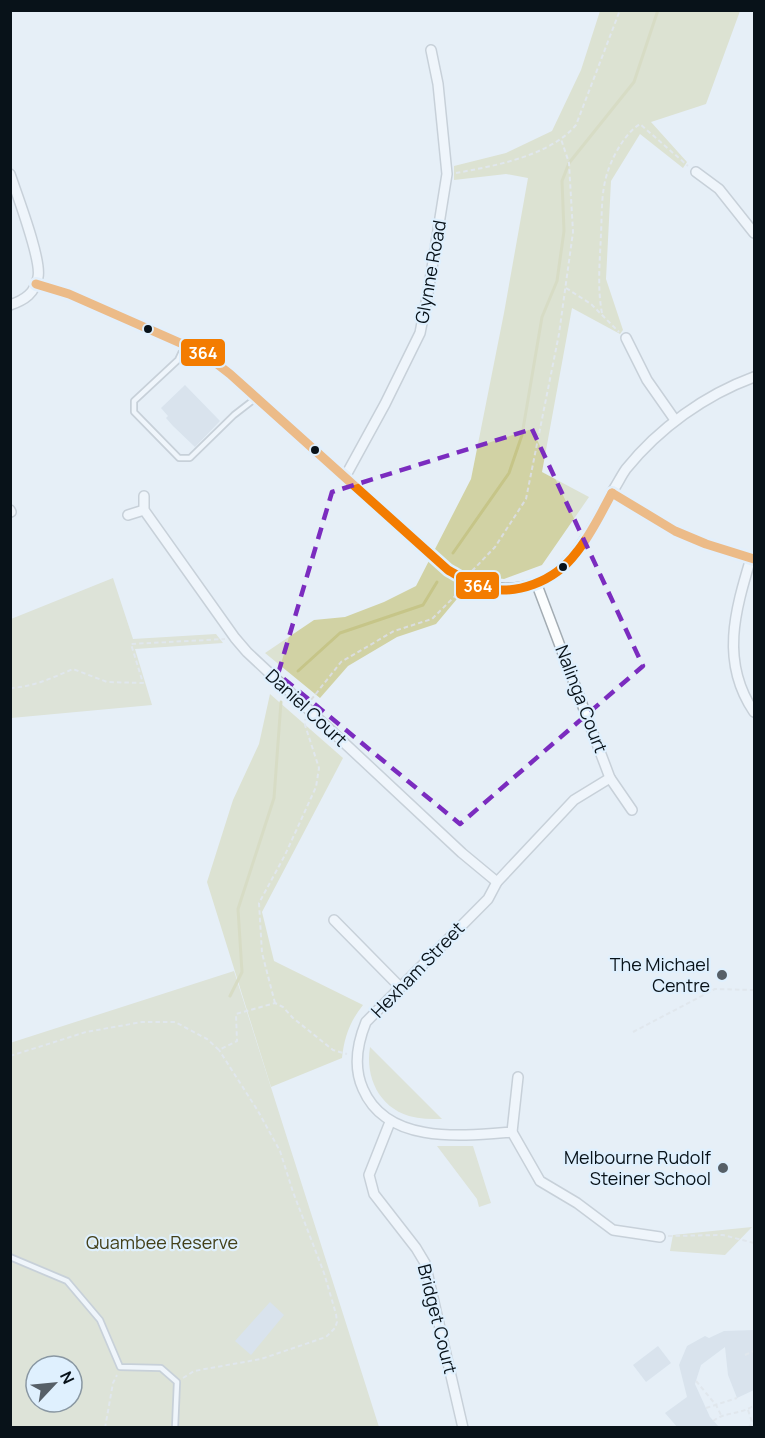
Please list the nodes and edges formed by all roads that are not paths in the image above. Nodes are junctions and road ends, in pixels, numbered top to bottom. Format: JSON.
{"nodes":[{"id":1,"x":431,"y":50,"type":"dead end"},
{"id":2,"x":696,"y":172,"type":"road end"},
{"id":3,"x":10,"y":174,"type":"edge"},
{"id":4,"x":754,"y":233,"type":"edge"},
{"id":5,"x":36,"y":284,"type":"junction"},
{"id":6,"x":10,"y":305,"type":"edge"},
{"id":7,"x":626,"y":338,"type":"road end"},
{"id":8,"x":185,"y":345,"type":"junction"},
{"id":9,"x":754,"y":377,"type":"edge"},
{"id":10,"x":256,"y":398,"type":"junction"},
{"id":11,"x":675,"y":420,"type":"junction"},
{"id":12,"x":345,"y":477,"type":"junction"},
{"id":13,"x":612,"y":493,"type":"junction"},
{"id":14,"x":144,"y":496,"type":"dead end"},
{"id":15,"x":144,"y":510,"type":"junction"},
{"id":16,"x":128,"y":515,"type":"dead end"},
{"id":17,"x":753,"y":558,"type":"edge"},
{"id":18,"x":537,"y":585,"type":"junction"},
{"id":19,"x":754,"y":712,"type":"edge"},
{"id":20,"x":610,"y":778,"type":"junction"},
{"id":21,"x":632,"y":810,"type":"dead end"},
{"id":22,"x":496,"y":882,"type":"junction"},
{"id":23,"x":334,"y":920,"type":"dead end"},
{"id":24,"x":400,"y":987,"type":"junction"},
{"id":25,"x":518,"y":1077,"type":"dead end"},
{"id":26,"x":390,"y":1122,"type":"junction"},
{"id":27,"x":512,"y":1132,"type":"junction"},
{"id":28,"x":660,"y":1236,"type":"road end"},
{"id":29,"x":10,"y":1257,"type":"edge"},
{"id":30,"x":175,"y":1428,"type":"edge"},
{"id":31,"x":463,"y":1428,"type":"edge"}],
"edges":[{"from":1,"to":12,"type":"street","name":"Glynne Road"},
{"from":2,"to":4,"type":"street"},
{"from":3,"to":5,"type":"street"},
{"from":5,"to":6,"type":"street"},
{"from":5,"to":8,"type":"street"},
{"from":7,"to":11,"type":"street"},
{"from":8,"to":10,"type":"street"},
{"from":8,"to":10,"type":"lane"},
{"from":9,"to":11,"type":"street"},
{"from":10,"to":12,"type":"street"},
{"from":11,"to":13,"type":"street"},
{"from":12,"to":18,"type":"street"},
{"from":13,"to":17,"type":"street"},
{"from":13,"to":18,"type":"street"},
{"from":14,"to":15,"type":"street"},
{"from":15,"to":16,"type":"street"},
{"from":15,"to":22,"type":"street","name":"Daniel Court"},
{"from":17,"to":19,"type":"street"},
{"from":18,"to":20,"type":"street","name":"Nalinga Court"},
{"from":20,"to":21,"type":"street","name":"Nalinga Court"},
{"from":20,"to":22,"type":"street","name":"Hexham Street"},
{"from":22,"to":24,"type":"street","name":"Hexham Street"},
{"from":23,"to":24,"type":"street"},
{"from":24,"to":26,"type":"street","name":"Hexham Street"},
{"from":25,"to":27,"type":"street"},
{"from":26,"to":27,"type":"street","name":"Hexham Street"},
{"from":26,"to":31,"type":"street","name":"Bridget Court"},
{"from":27,"to":28,"type":"street"},
{"from":29,"to":30,"type":"lane"}]}
